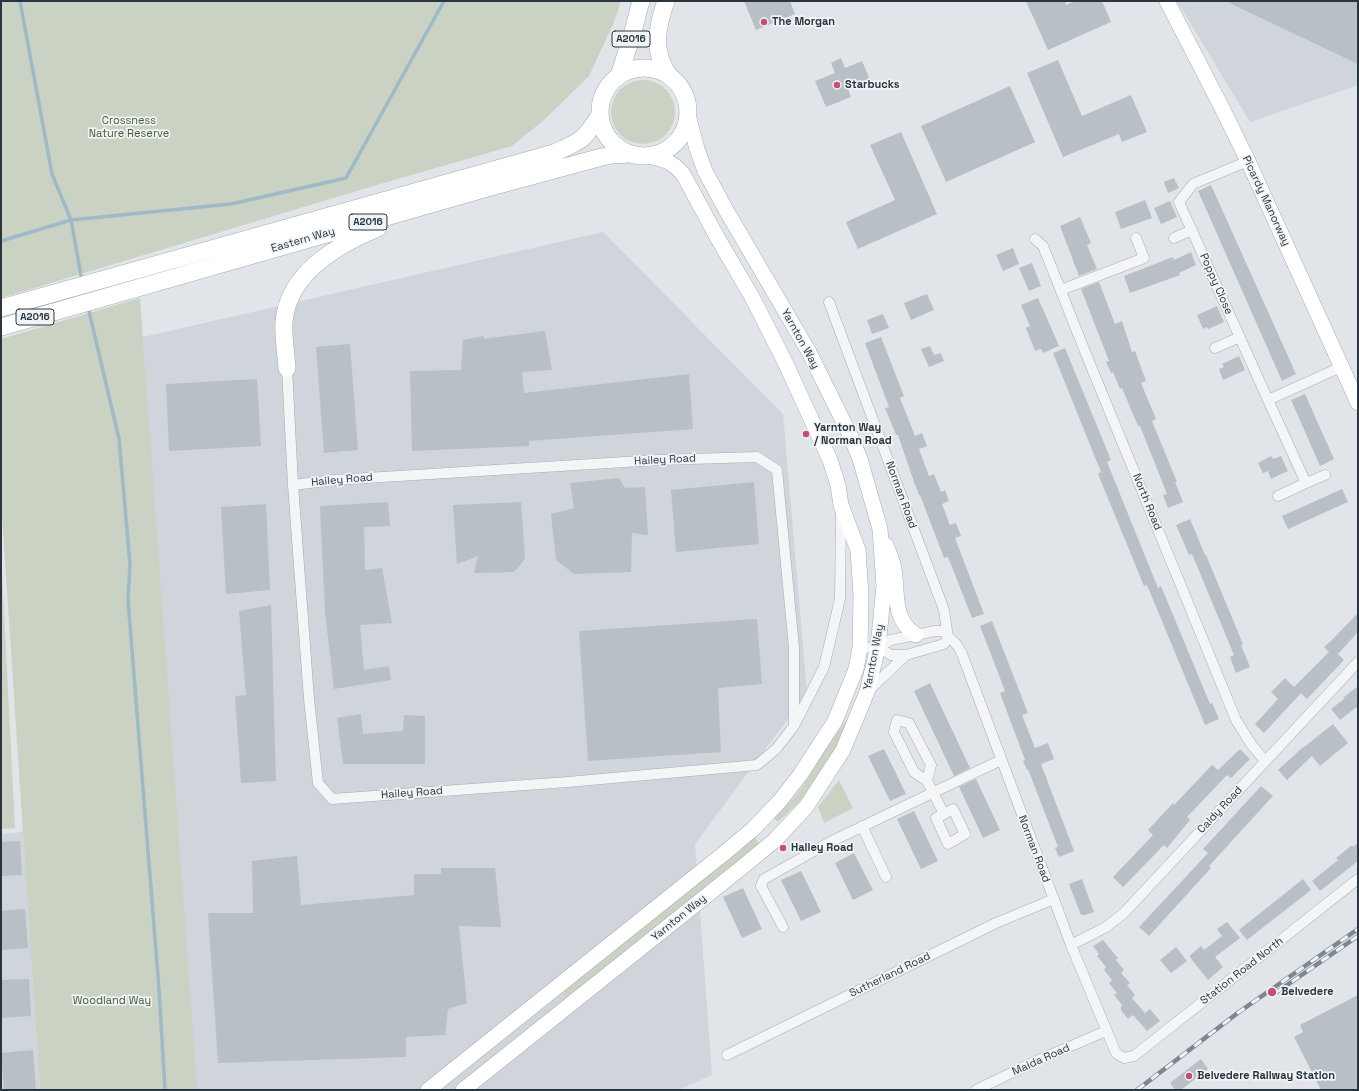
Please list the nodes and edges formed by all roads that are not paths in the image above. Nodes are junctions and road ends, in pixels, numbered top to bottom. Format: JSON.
{"nodes":[{"id":1,"x":641,"y":1,"type":"edge"},
{"id":2,"x":666,"y":1,"type":"edge"},
{"id":3,"x":1167,"y":1,"type":"edge"},
{"id":4,"x":668,"y":74,"type":"junction"},
{"id":5,"x":619,"y":76,"type":"junction"},
{"id":6,"x":688,"y":115,"type":"junction"},
{"id":7,"x":599,"y":116,"type":"junction"},
{"id":8,"x":629,"y":154,"type":"junction"},
{"id":9,"x":649,"y":156,"type":"junction"},
{"id":10,"x":1248,"y":160,"type":"junction"},
{"id":11,"x":487,"y":188,"type":"junction"},
{"id":12,"x":1192,"y":230,"type":"junction"},
{"id":13,"x":1136,"y":238,"type":"dead end"},
{"id":14,"x":1174,"y":238,"type":"dead end"},
{"id":15,"x":1035,"y":239,"type":"dead end"},
{"id":16,"x":1060,"y":290,"type":"junction"},
{"id":17,"x":830,"y":306,"type":"dead end"},
{"id":18,"x":1,"y":308,"type":"edge"},
{"id":19,"x":1,"y":327,"type":"edge"},
{"id":20,"x":1240,"y":337,"type":"junction"},
{"id":21,"x":1215,"y":348,"type":"dead end"},
{"id":22,"x":1341,"y":367,"type":"junction"},
{"id":23,"x":287,"y":368,"type":"joint"},
{"id":24,"x":1268,"y":400,"type":"junction"},
{"id":25,"x":1358,"y":403,"type":"edge"},
{"id":26,"x":1325,"y":475,"type":"dead end"},
{"id":27,"x":1306,"y":484,"type":"junction"},
{"id":28,"x":293,"y":485,"type":"junction"},
{"id":29,"x":1278,"y":496,"type":"dead end"},
{"id":30,"x":841,"y":505,"type":"junction"},
{"id":31,"x":880,"y":529,"type":"junction"},
{"id":32,"x":916,"y":635,"type":"junction"},
{"id":33,"x":948,"y":638,"type":"junction"},
{"id":34,"x":878,"y":647,"type":"junction"},
{"id":35,"x":860,"y":648,"type":"junction"},
{"id":36,"x":906,"y":654,"type":"junction"},
{"id":37,"x":1358,"y":662,"type":"edge"},
{"id":38,"x":867,"y":692,"type":"junction"},
{"id":39,"x":794,"y":726,"type":"junction"},
{"id":40,"x":1001,"y":760,"type":"junction"},
{"id":41,"x":1265,"y":761,"type":"junction"},
{"id":42,"x":927,"y":781,"type":"junction"},
{"id":43,"x":934,"y":793,"type":"junction"},
{"id":44,"x":944,"y":814,"type":"dead end"},
{"id":45,"x":862,"y":826,"type":"junction"},
{"id":46,"x":886,"y":877,"type":"dead end"},
{"id":47,"x":1358,"y":879,"type":"edge"},
{"id":48,"x":1054,"y":899,"type":"junction"},
{"id":49,"x":783,"y":927,"type":"dead end"},
{"id":50,"x":1071,"y":945,"type":"junction"},
{"id":51,"x":1106,"y":1031,"type":"junction"},
{"id":52,"x":727,"y":1055,"type":"dead end"},
{"id":53,"x":1124,"y":1058,"type":"joint"},
{"id":54,"x":428,"y":1090,"type":"edge"},
{"id":55,"x":463,"y":1090,"type":"edge"},
{"id":56,"x":976,"y":1090,"type":"edge"}],
"edges":[{"from":1,"to":5,"type":"main road","number":"A2016"},
{"from":2,"to":4,"type":"main road","number":"A2016"},
{"from":3,"to":10,"type":"street","name":"Picardy Manorway"},
{"from":4,"to":5,"type":"main road"},
{"from":4,"to":6,"type":"main road"},
{"from":5,"to":7,"type":"main road"},
{"from":6,"to":9,"type":"main road"},
{"from":6,"to":31,"type":"street","name":"Yarnton Way"},
{"from":7,"to":8,"type":"main road"},
{"from":7,"to":18,"type":"main road","name":"Eastern Way","number":"A2016"},
{"from":8,"to":9,"type":"main road"},
{"from":8,"to":11,"type":"main road","name":"Eastern Way","number":"A2016"},
{"from":9,"to":30,"type":"street","name":"Yarnton Way"},
{"from":10,"to":12,"type":"street","name":"Poppy Close"},
{"from":10,"to":22,"type":"street","name":"Picardy Manorway"},
{"from":11,"to":19,"type":"main road","name":"Eastern Way","number":"A2016"},
{"from":11,"to":23,"type":"main road"},
{"from":12,"to":14,"type":"street"},
{"from":12,"to":20,"type":"street","name":"Poppy Close"},
{"from":13,"to":16,"type":"street"},
{"from":15,"to":16,"type":"street","name":"North Road"},
{"from":16,"to":41,"type":"street","name":"North Road"},
{"from":17,"to":33,"type":"street","name":"Norman Road"},
{"from":20,"to":21,"type":"street"},
{"from":20,"to":24,"type":"street","name":"Poppy Close"},
{"from":22,"to":24,"type":"street"},
{"from":22,"to":25,"type":"street","name":"Picardy Manorway"},
{"from":23,"to":28,"type":"street","name":"Hailey Road"},
{"from":24,"to":27,"type":"street","name":"Poppy Close"},
{"from":26,"to":27,"type":"street"},
{"from":27,"to":29,"type":"street"},
{"from":28,"to":39,"type":"street","name":"Hailey Road"},
{"from":28,"to":39,"type":"street","name":"Hailey Road"},
{"from":30,"to":35,"type":"street","name":"Yarnton Way"},
{"from":30,"to":39,"type":"street","name":"Hailey Road"},
{"from":31,"to":32,"type":"street"},
{"from":31,"to":34,"type":"street","name":"Yarnton Way"},
{"from":32,"to":33,"type":"street","name":"Norman Road"},
{"from":32,"to":34,"type":"street","name":"Norman Road"},
{"from":33,"to":36,"type":"street","name":"Norman Road"},
{"from":33,"to":40,"type":"street","name":"Norman Road"},
{"from":34,"to":35,"type":"street","name":"Norman Road"},
{"from":34,"to":36,"type":"street","name":"Norman Road"},
{"from":34,"to":38,"type":"street","name":"Yarnton Way"},
{"from":35,"to":54,"type":"street","name":"Yarnton Way"},
{"from":36,"to":38,"type":"street","name":"Norman Road"},
{"from":37,"to":41,"type":"street","name":"Caldy Road"},
{"from":38,"to":55,"type":"street","name":"Yarnton Way"},
{"from":40,"to":43,"type":"street"},
{"from":40,"to":48,"type":"street","name":"Norman Road"},
{"from":41,"to":50,"type":"street","name":"Caldy Road"},
{"from":42,"to":42,"type":"street"},
{"from":42,"to":43,"type":"street"},
{"from":43,"to":44,"type":"street"},
{"from":43,"to":45,"type":"street"},
{"from":45,"to":46,"type":"street"},
{"from":45,"to":49,"type":"street"},
{"from":47,"to":53,"type":"street","name":"Station Road North"},
{"from":48,"to":50,"type":"street","name":"Norman Road"},
{"from":48,"to":52,"type":"street","name":"Sutherland Road"},
{"from":50,"to":51,"type":"street","name":"Norman Road"},
{"from":51,"to":53,"type":"street","name":"Norman Road"},
{"from":51,"to":56,"type":"street","name":"Maida Road"}]}
